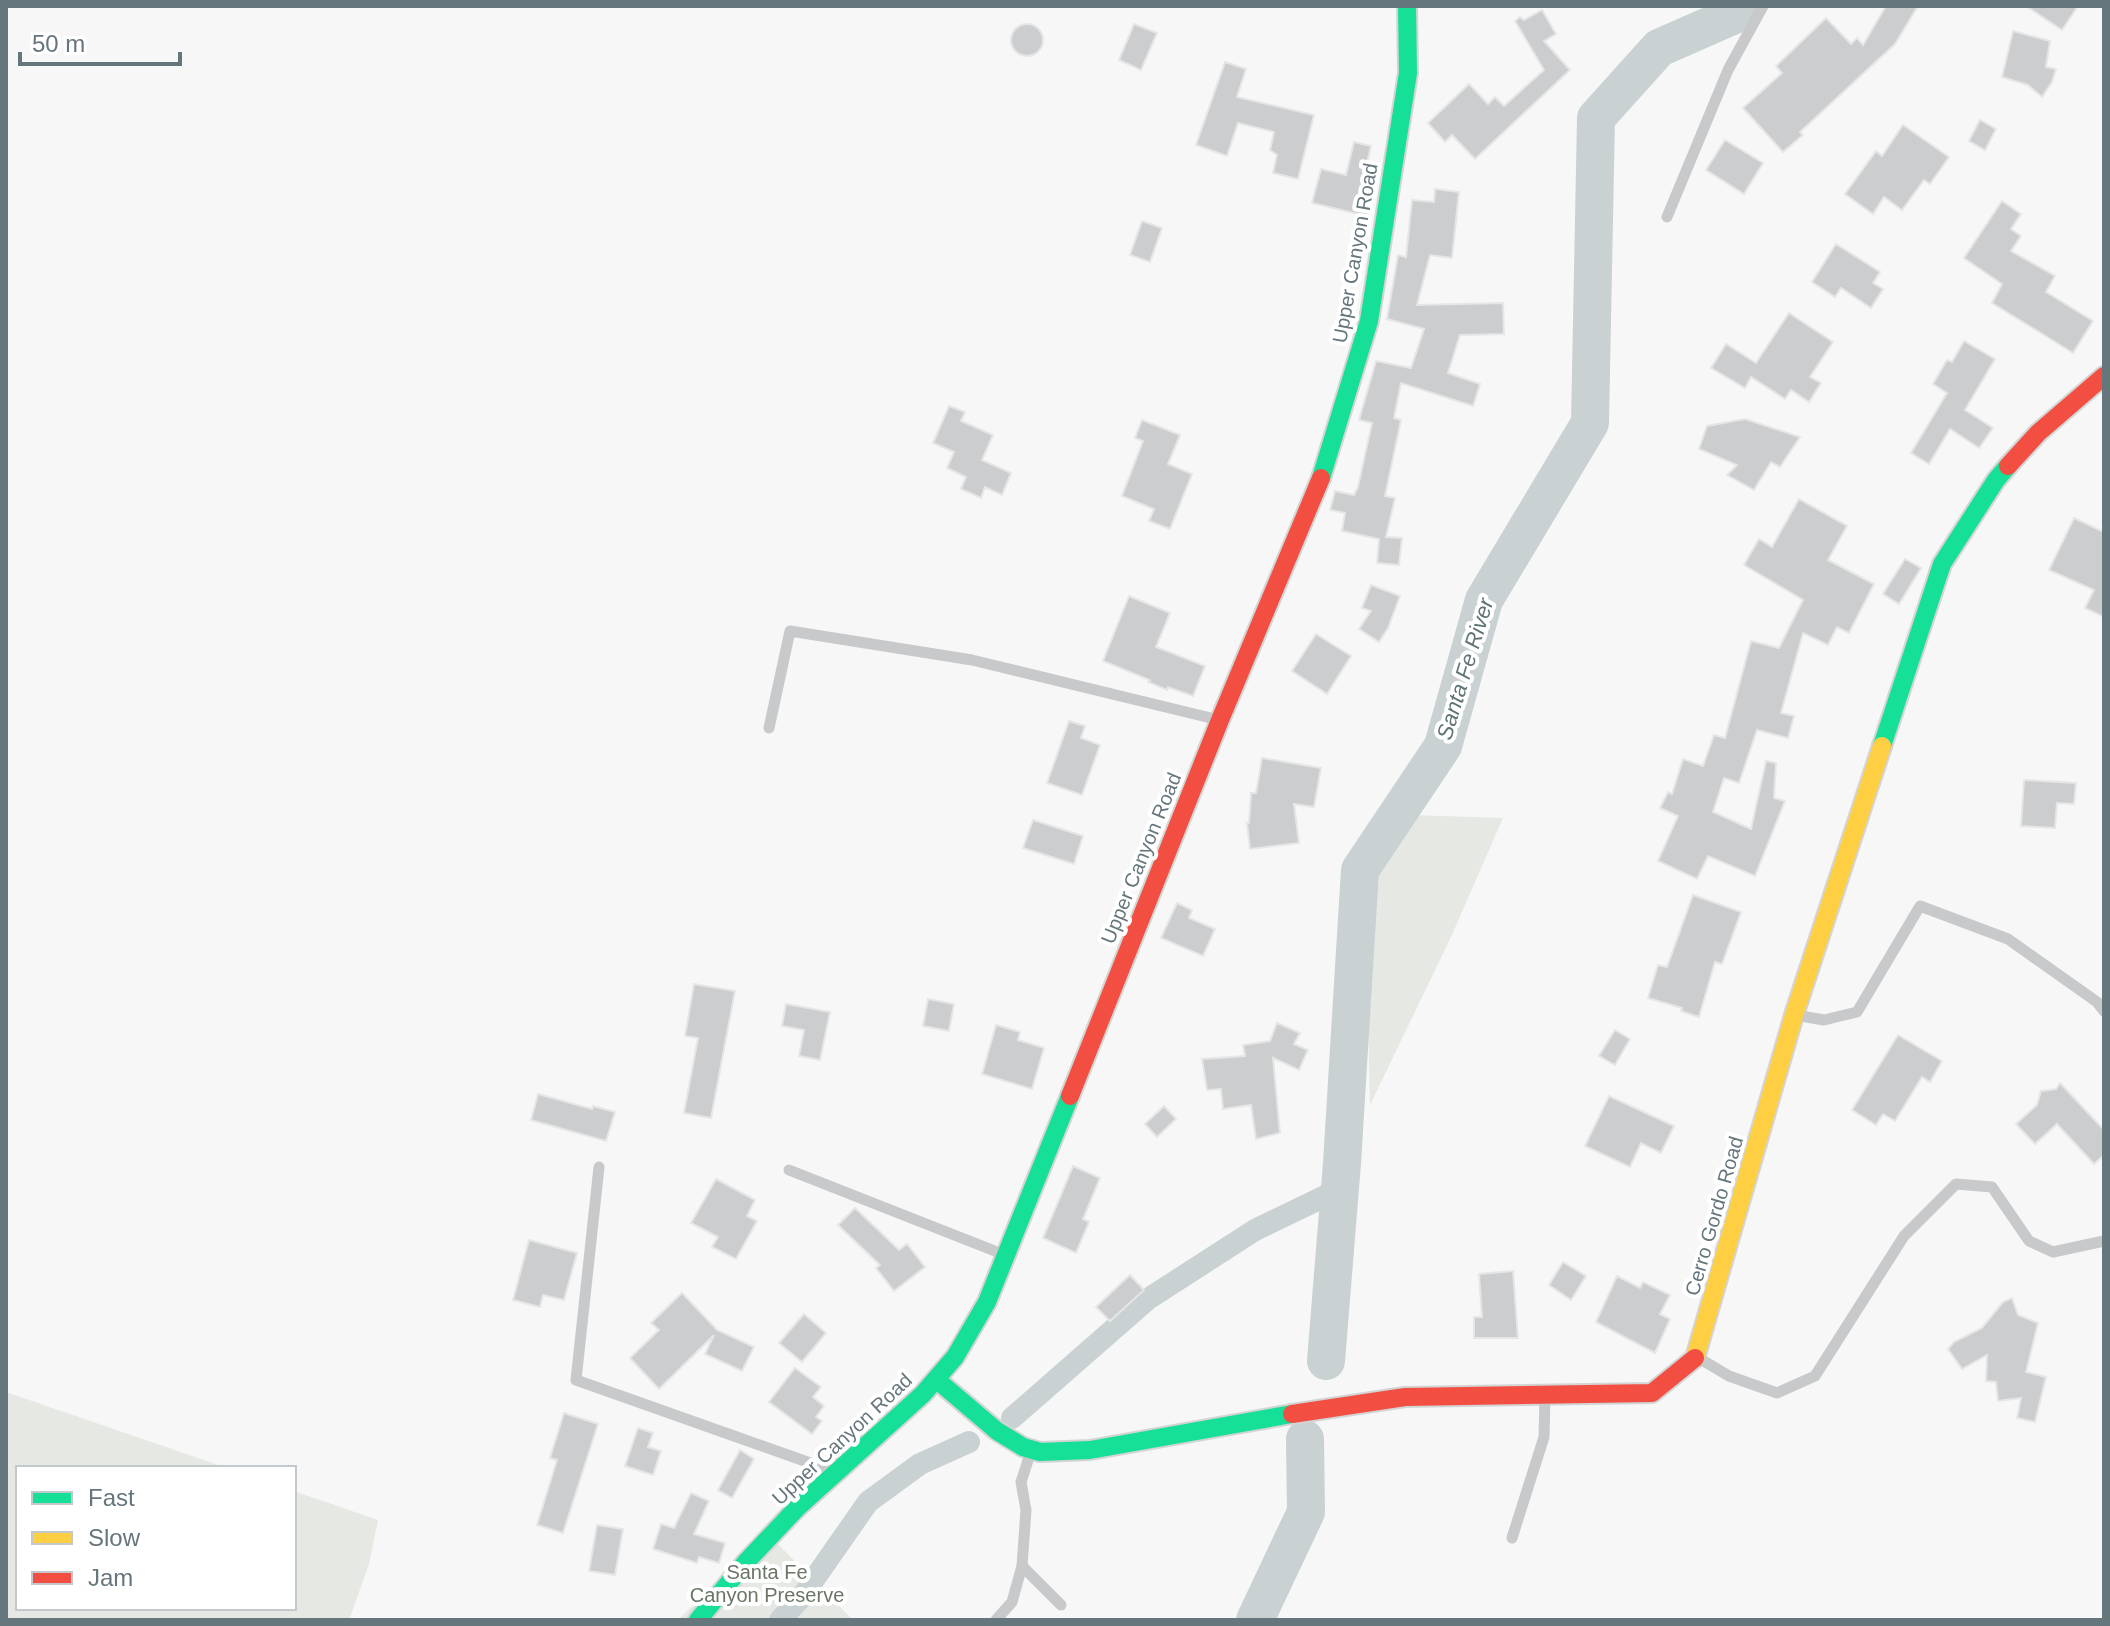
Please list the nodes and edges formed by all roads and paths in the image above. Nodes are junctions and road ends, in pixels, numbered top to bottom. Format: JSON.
{"nodes":[{"id":1,"x":1407,"y":6,"type":"edge"},
{"id":2,"x":1763,"y":6,"type":"edge"},
{"id":3,"x":1667,"y":217,"type":"dead end"},
{"id":4,"x":2104,"y":376,"type":"edge"},
{"id":5,"x":1220,"y":720,"type":"junction"},
{"id":6,"x":769,"y":728,"type":"dead end"},
{"id":7,"x":2104,"y":1011,"type":"edge"},
{"id":8,"x":1794,"y":1015,"type":"junction"},
{"id":9,"x":599,"y":1167,"type":"dead end"},
{"id":10,"x":789,"y":1170,"type":"dead end"},
{"id":11,"x":2104,"y":1241,"type":"edge"},
{"id":12,"x":1006,"y":1255,"type":"junction"},
{"id":13,"x":1697,"y":1357,"type":"junction"},
{"id":14,"x":937,"y":1380,"type":"junction"},
{"id":15,"x":1545,"y":1396,"type":"junction"},
{"id":16,"x":1023,"y":1447,"type":"junction"},
{"id":17,"x":834,"y":1472,"type":"junction"},
{"id":18,"x":1512,"y":1538,"type":"dead end"},
{"id":19,"x":1022,"y":1566,"type":"junction"},
{"id":20,"x":1061,"y":1605,"type":"dead end"},
{"id":21,"x":698,"y":1620,"type":"edge"},
{"id":22,"x":996,"y":1620,"type":"edge"}],
"edges":[{"from":1,"to":5,"type":"street","name":"Upper Canyon Road"},
{"from":2,"to":3,"type":"lane"},
{"from":4,"to":8,"type":"street","name":"Cerro Gordo Road"},
{"from":5,"to":6,"type":"lane"},
{"from":5,"to":12,"type":"street","name":"Upper Canyon Road"},
{"from":7,"to":8,"type":"lane"},
{"from":8,"to":13,"type":"street","name":"Cerro Gordo Road"},
{"from":9,"to":17,"type":"lane"},
{"from":10,"to":12,"type":"lane"},
{"from":11,"to":13,"type":"lane"},
{"from":12,"to":14,"type":"street","name":"Upper Canyon Road"},
{"from":13,"to":15,"type":"street"},
{"from":14,"to":16,"type":"street"},
{"from":14,"to":17,"type":"street","name":"Upper Canyon Road"},
{"from":15,"to":16,"type":"street"},
{"from":15,"to":18,"type":"lane"},
{"from":16,"to":19,"type":"lane"},
{"from":17,"to":21,"type":"street","name":"Upper Canyon Road"},
{"from":19,"to":20,"type":"lane"},
{"from":19,"to":22,"type":"lane"}]}
